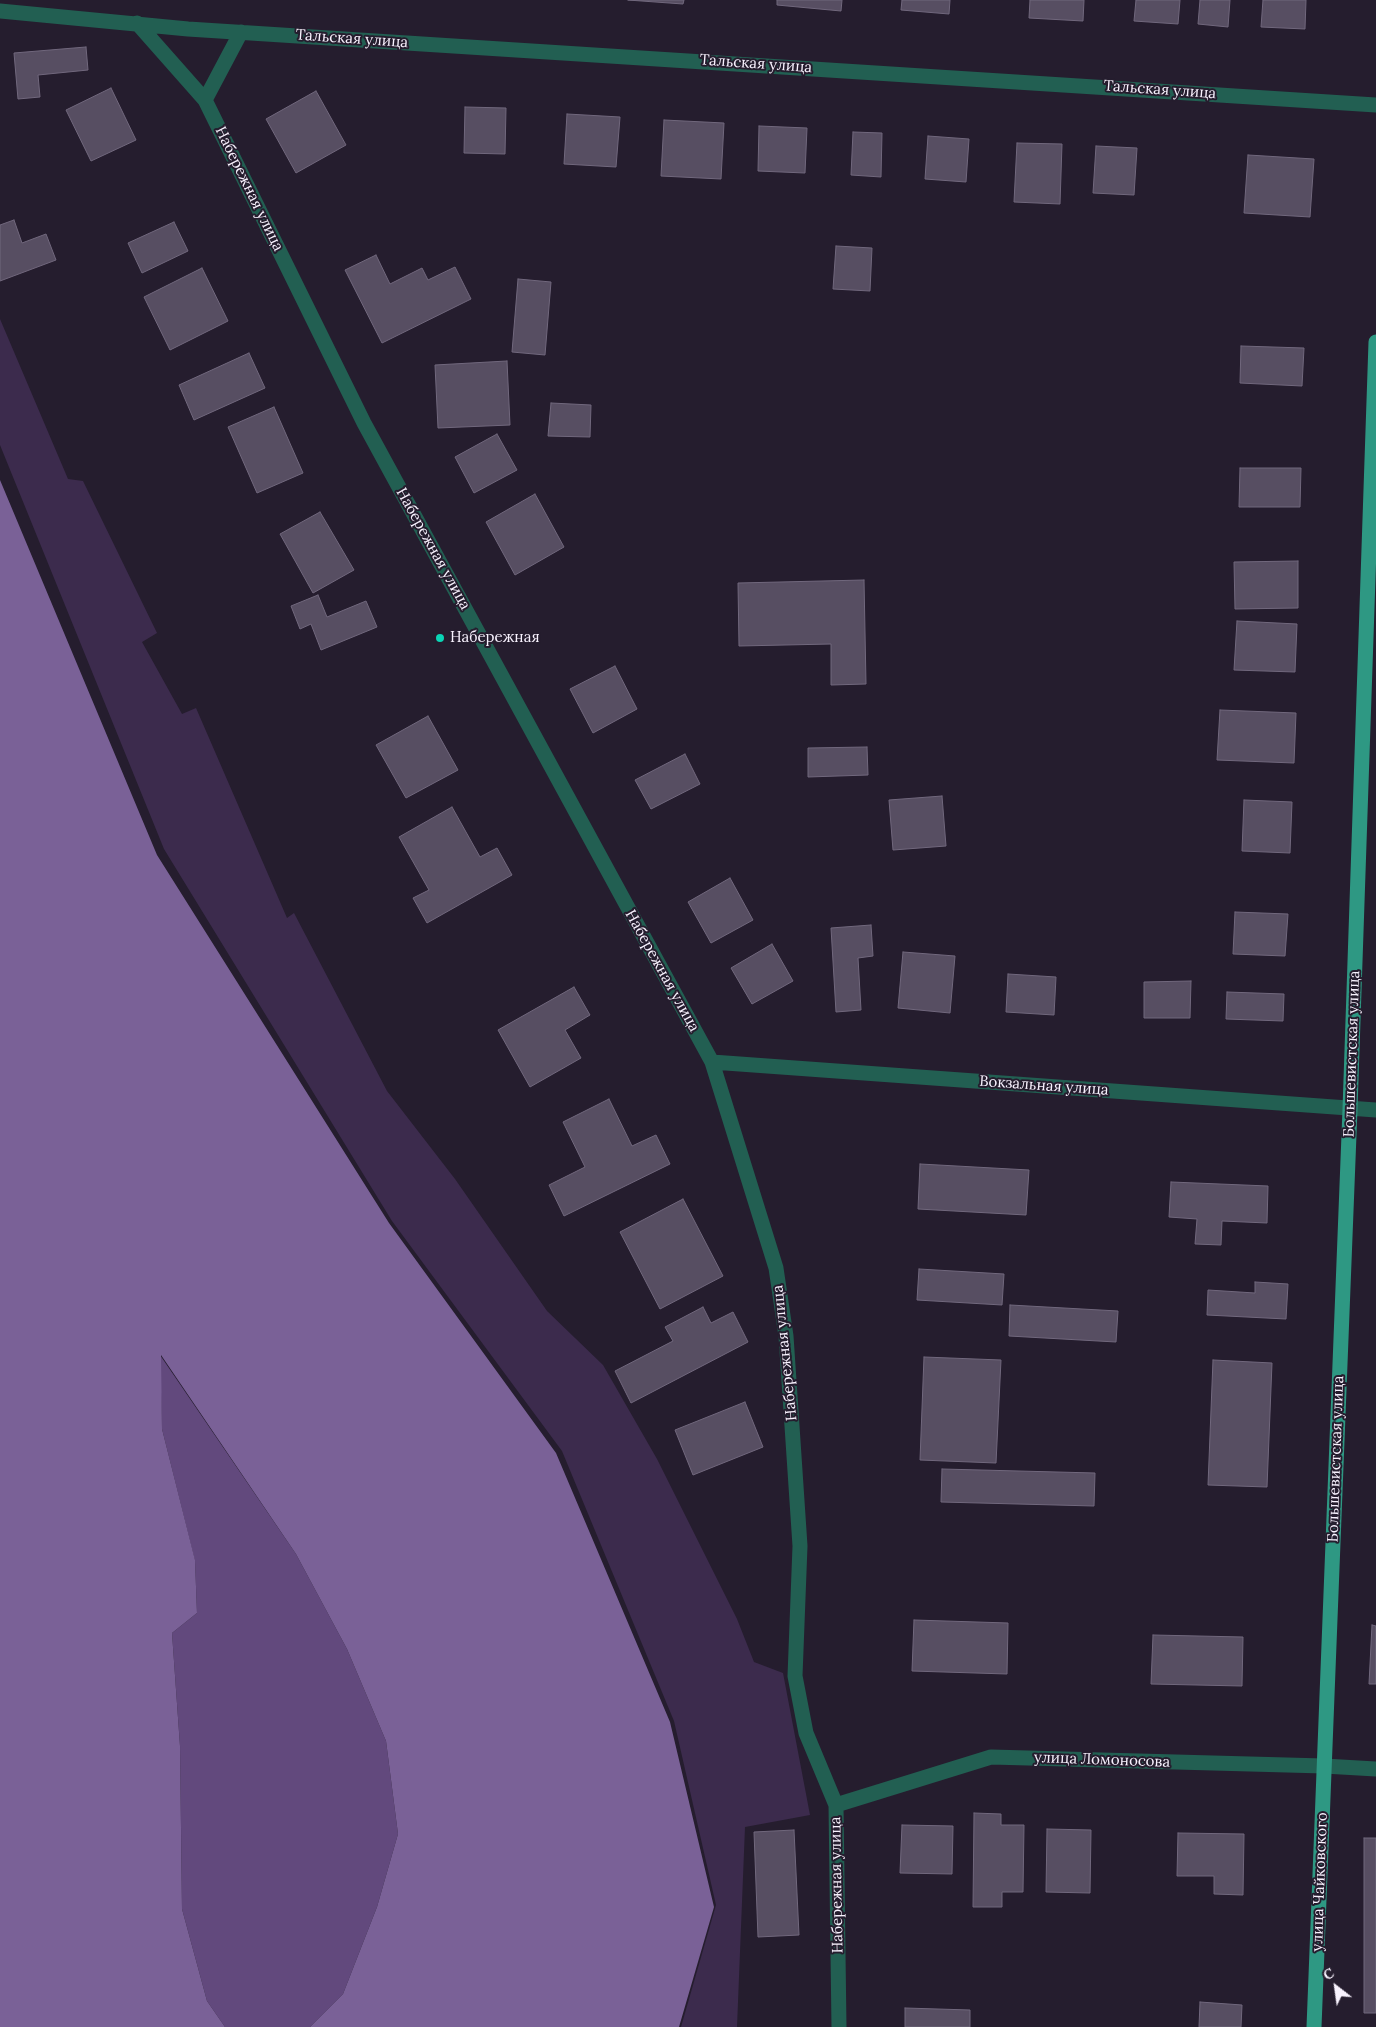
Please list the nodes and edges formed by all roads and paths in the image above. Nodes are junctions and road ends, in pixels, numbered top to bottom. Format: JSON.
{"nodes":[{"id":1,"x":0,"y":11,"type":"edge"},
{"id":2,"x":137,"y":23,"type":"junction"},
{"id":3,"x":241,"y":32,"type":"junction"},
{"id":4,"x":205,"y":100,"type":"junction"},
{"id":5,"x":1376,"y":104,"type":"edge"},
{"id":6,"x":1376,"y":342,"type":"edge"},
{"id":7,"x":712,"y":1062,"type":"junction"},
{"id":8,"x":1350,"y":1109,"type":"junction"},
{"id":9,"x":1376,"y":1110,"type":"edge"},
{"id":10,"x":1324,"y":1766,"type":"junction"},
{"id":11,"x":1376,"y":1769,"type":"edge"},
{"id":12,"x":836,"y":1805,"type":"junction"},
{"id":13,"x":839,"y":2027,"type":"edge"},
{"id":14,"x":1314,"y":2027,"type":"edge"}],
"edges":[{"from":1,"to":2,"type":"street","name":"Тальская улица"},
{"from":2,"to":3,"type":"street","name":"Тальская улица"},
{"from":2,"to":4,"type":"street","name":"Набережная улица"},
{"from":3,"to":4,"type":"street"},
{"from":3,"to":5,"type":"street","name":"Тальская улица"},
{"from":4,"to":7,"type":"street","name":"Набережная улица"},
{"from":6,"to":8,"type":"main road","name":"Большевистская улица"},
{"from":7,"to":8,"type":"street","name":"Вокзальная улица"},
{"from":7,"to":12,"type":"street","name":"Набережная улица"},
{"from":8,"to":9,"type":"street","name":"Вокзальная улица"},
{"from":8,"to":10,"type":"main road","name":"Большевистская улица"},
{"from":10,"to":11,"type":"street","name":"улица Ломоносова"},
{"from":10,"to":12,"type":"street","name":"улица Ломоносова"},
{"from":10,"to":14,"type":"main road","name":"улица Чайковского"},
{"from":12,"to":13,"type":"street","name":"Набережная улица"}]}
